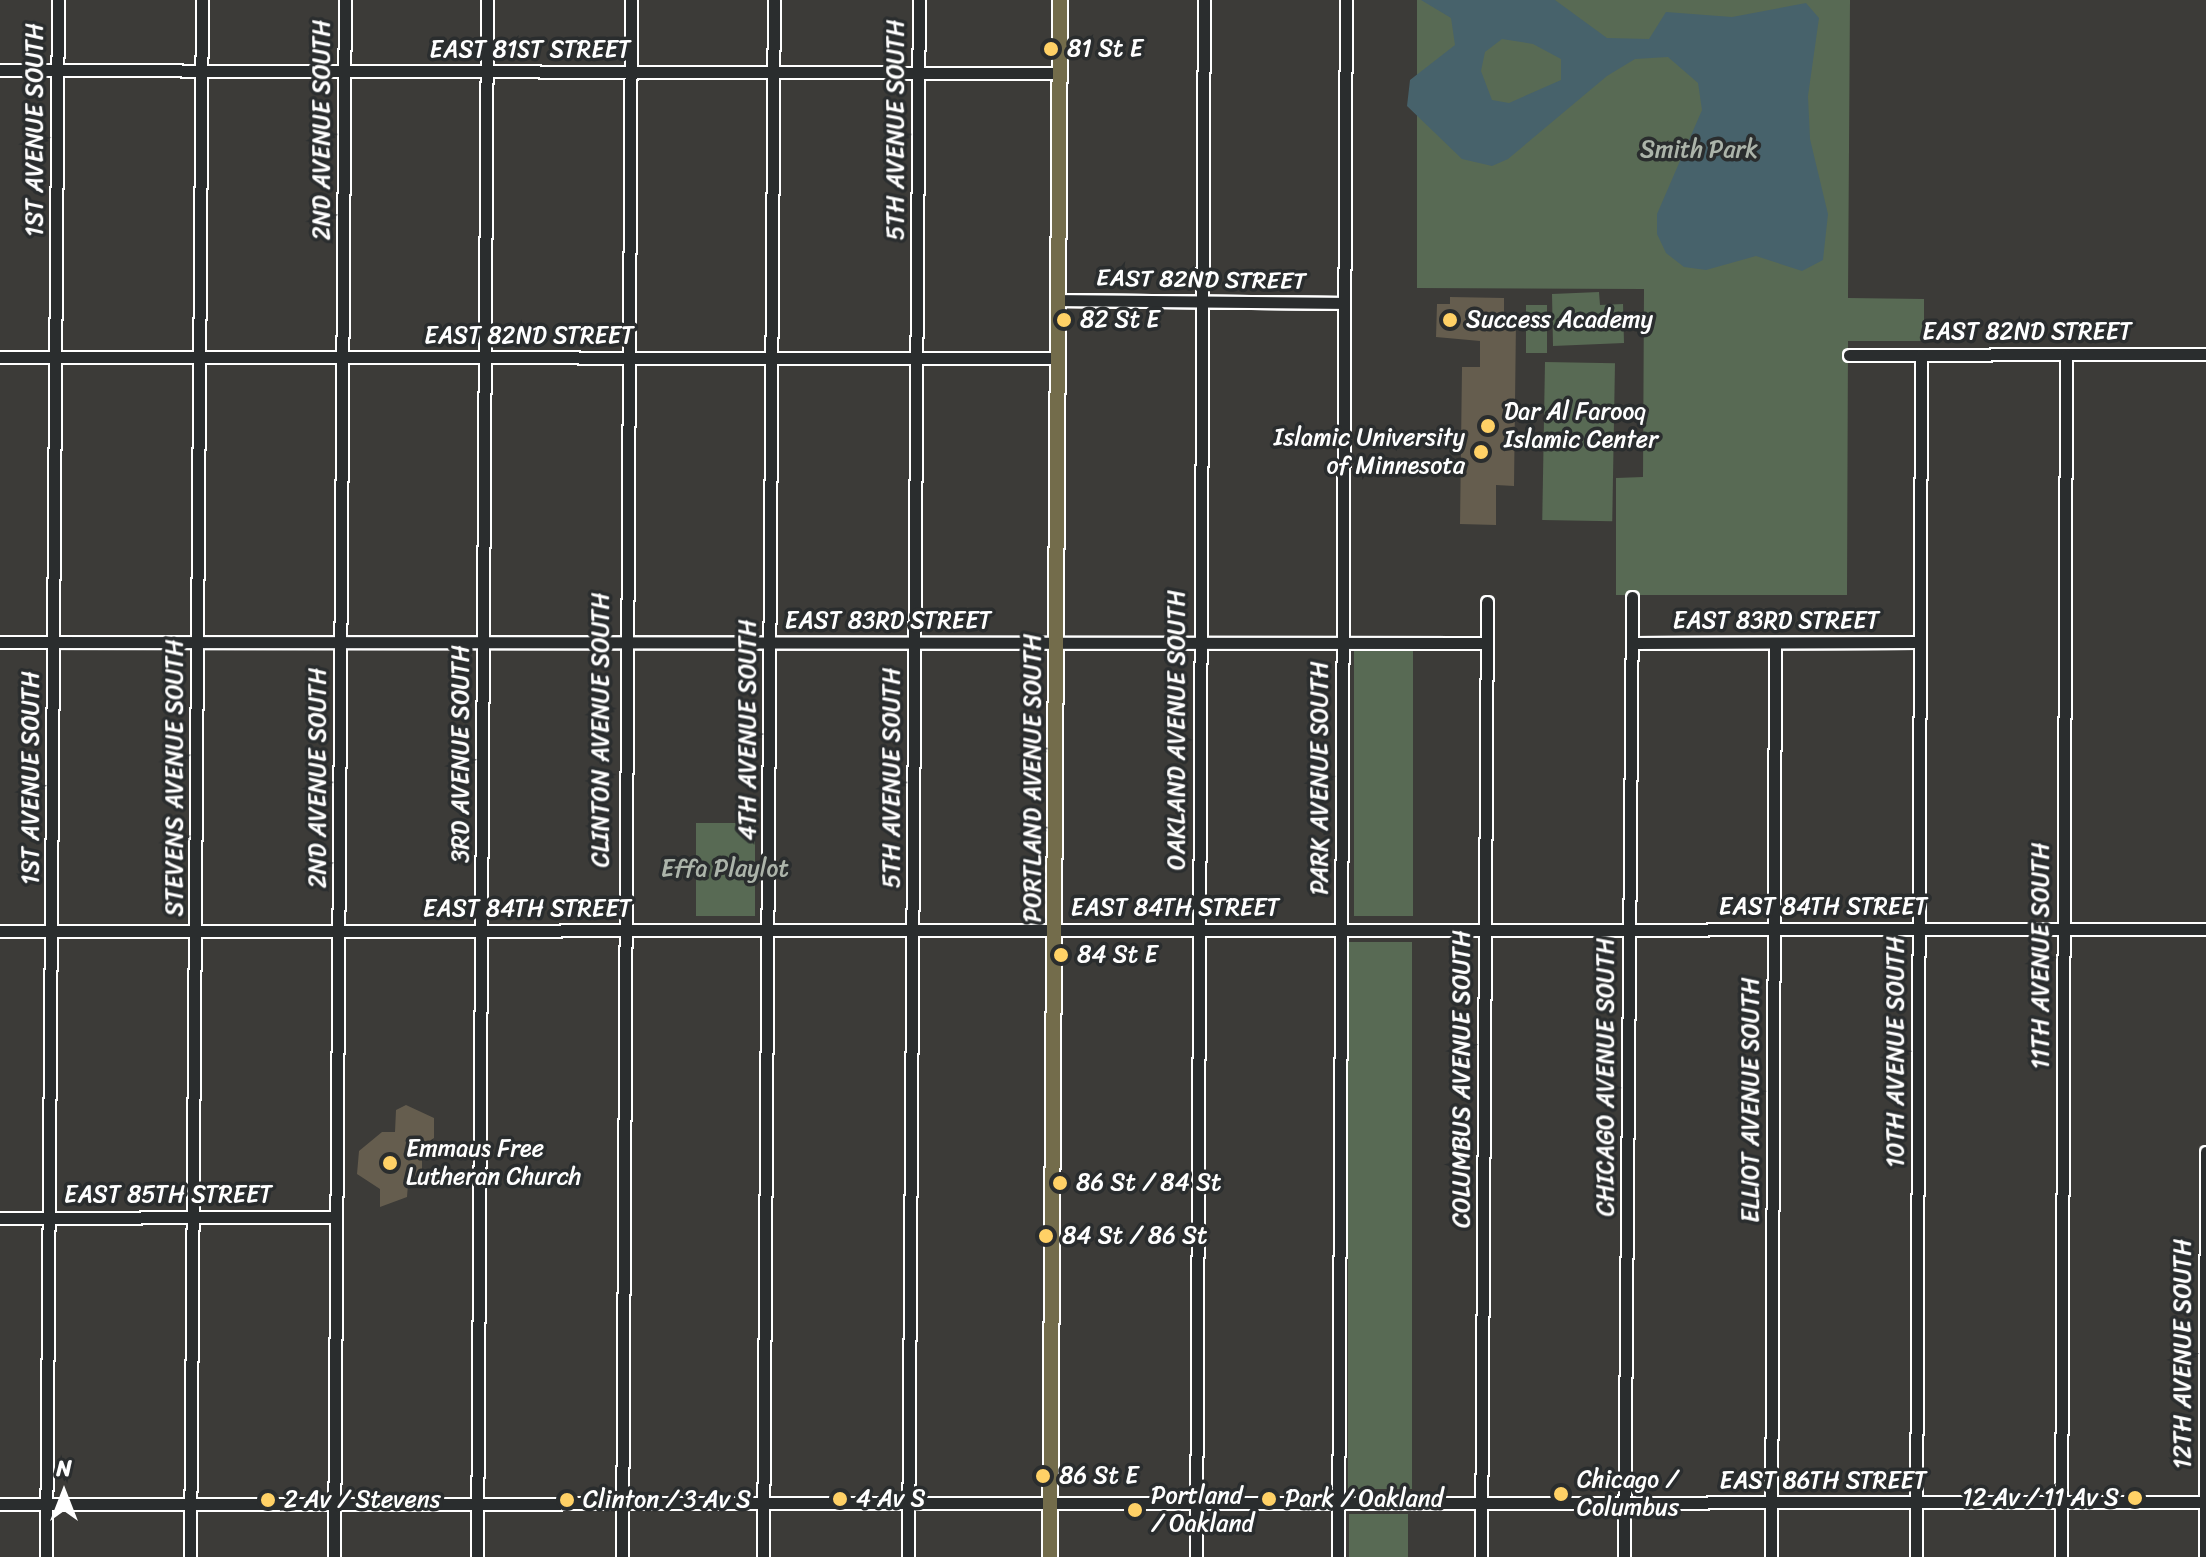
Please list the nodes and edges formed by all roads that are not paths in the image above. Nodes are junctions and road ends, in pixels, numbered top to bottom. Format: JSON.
{"nodes":[{"id":1,"x":58,"y":0,"type":"edge"},
{"id":2,"x":202,"y":0,"type":"edge"},
{"id":3,"x":345,"y":0,"type":"edge"},
{"id":4,"x":487,"y":0,"type":"edge"},
{"id":5,"x":631,"y":0,"type":"edge"},
{"id":6,"x":774,"y":0,"type":"edge"},
{"id":7,"x":919,"y":0,"type":"edge"},
{"id":8,"x":1060,"y":0,"type":"edge"},
{"id":9,"x":1204,"y":0,"type":"edge"},
{"id":10,"x":1346,"y":0,"type":"edge"},
{"id":11,"x":0,"y":70,"type":"edge"},
{"id":12,"x":57,"y":71,"type":"junction"},
{"id":13,"x":201,"y":71,"type":"junction"},
{"id":14,"x":345,"y":71,"type":"junction"},
{"id":15,"x":487,"y":72,"type":"junction"},
{"id":16,"x":630,"y":72,"type":"junction"},
{"id":17,"x":774,"y":72,"type":"junction"},
{"id":18,"x":918,"y":73,"type":"junction"},
{"id":19,"x":1059,"y":73,"type":"junction"},
{"id":20,"x":1058,"y":300,"type":"junction"},
{"id":21,"x":1203,"y":301,"type":"junction"},
{"id":22,"x":1344,"y":303,"type":"junction"},
{"id":23,"x":2066,"y":354,"type":"junction"},
{"id":24,"x":2206,"y":354,"type":"edge"},
{"id":25,"x":1849,"y":355,"type":"dead end"},
{"id":26,"x":1921,"y":355,"type":"junction"},
{"id":27,"x":0,"y":357,"type":"edge"},
{"id":28,"x":56,"y":357,"type":"junction"},
{"id":29,"x":200,"y":358,"type":"junction"},
{"id":30,"x":343,"y":358,"type":"junction"},
{"id":31,"x":486,"y":358,"type":"junction"},
{"id":32,"x":625,"y":358,"type":"junction"},
{"id":33,"x":773,"y":358,"type":"junction"},
{"id":34,"x":917,"y":358,"type":"junction"},
{"id":35,"x":1058,"y":358,"type":"junction"},
{"id":36,"x":1632,"y":597,"type":"dead end"},
{"id":37,"x":1487,"y":602,"type":"dead end"},
{"id":38,"x":0,"y":642,"type":"edge"},
{"id":39,"x":54,"y":642,"type":"junction"},
{"id":40,"x":198,"y":642,"type":"junction"},
{"id":41,"x":341,"y":642,"type":"junction"},
{"id":42,"x":484,"y":642,"type":"junction"},
{"id":43,"x":623,"y":642,"type":"junction"},
{"id":44,"x":1920,"y":642,"type":"junction"},
{"id":45,"x":770,"y":643,"type":"junction"},
{"id":46,"x":915,"y":643,"type":"junction"},
{"id":47,"x":1056,"y":643,"type":"junction"},
{"id":48,"x":1199,"y":643,"type":"junction"},
{"id":49,"x":1343,"y":643,"type":"junction"},
{"id":50,"x":1487,"y":643,"type":"junction"},
{"id":51,"x":1632,"y":643,"type":"junction"},
{"id":52,"x":1775,"y":643,"type":"junction"},
{"id":53,"x":1774,"y":929,"type":"junction"},
{"id":54,"x":1919,"y":929,"type":"junction"},
{"id":55,"x":2063,"y":929,"type":"junction"},
{"id":56,"x":2206,"y":929,"type":"edge"},
{"id":57,"x":768,"y":930,"type":"junction"},
{"id":58,"x":913,"y":930,"type":"junction"},
{"id":59,"x":1054,"y":930,"type":"junction"},
{"id":60,"x":1198,"y":930,"type":"junction"},
{"id":61,"x":1341,"y":930,"type":"junction"},
{"id":62,"x":1485,"y":930,"type":"junction"},
{"id":63,"x":1629,"y":930,"type":"junction"},
{"id":64,"x":0,"y":931,"type":"edge"},
{"id":65,"x":51,"y":931,"type":"junction"},
{"id":66,"x":195,"y":931,"type":"junction"},
{"id":67,"x":339,"y":931,"type":"junction"},
{"id":68,"x":482,"y":931,"type":"junction"},
{"id":69,"x":622,"y":931,"type":"junction"},
{"id":70,"x":2206,"y":1152,"type":"edge"},
{"id":71,"x":193,"y":1217,"type":"junction"},
{"id":72,"x":336,"y":1217,"type":"junction"},
{"id":73,"x":0,"y":1218,"type":"edge"},
{"id":74,"x":49,"y":1218,"type":"junction"},
{"id":75,"x":2206,"y":1502,"type":"edge"},
{"id":76,"x":1481,"y":1503,"type":"junction"},
{"id":77,"x":1624,"y":1503,"type":"junction"},
{"id":78,"x":1771,"y":1503,"type":"junction"},
{"id":79,"x":1916,"y":1503,"type":"junction"},
{"id":80,"x":2061,"y":1503,"type":"junction"},
{"id":81,"x":0,"y":1504,"type":"edge"},
{"id":82,"x":46,"y":1504,"type":"junction"},
{"id":83,"x":191,"y":1504,"type":"junction"},
{"id":84,"x":334,"y":1504,"type":"junction"},
{"id":85,"x":478,"y":1504,"type":"junction"},
{"id":86,"x":622,"y":1504,"type":"junction"},
{"id":87,"x":763,"y":1504,"type":"junction"},
{"id":88,"x":908,"y":1504,"type":"junction"},
{"id":89,"x":1050,"y":1504,"type":"junction"},
{"id":90,"x":1196,"y":1504,"type":"junction"},
{"id":91,"x":1338,"y":1504,"type":"junction"},
{"id":92,"x":46,"y":1557,"type":"edge"},
{"id":93,"x":190,"y":1557,"type":"edge"},
{"id":94,"x":334,"y":1557,"type":"edge"},
{"id":95,"x":477,"y":1557,"type":"edge"},
{"id":96,"x":622,"y":1557,"type":"edge"},
{"id":97,"x":763,"y":1557,"type":"edge"},
{"id":98,"x":908,"y":1557,"type":"edge"},
{"id":99,"x":1050,"y":1557,"type":"edge"},
{"id":100,"x":1196,"y":1557,"type":"edge"},
{"id":101,"x":1338,"y":1557,"type":"edge"},
{"id":102,"x":1481,"y":1557,"type":"edge"},
{"id":103,"x":1624,"y":1557,"type":"edge"},
{"id":104,"x":1771,"y":1557,"type":"edge"},
{"id":105,"x":1916,"y":1557,"type":"edge"},
{"id":106,"x":2061,"y":1557,"type":"edge"},
{"id":107,"x":2205,"y":1557,"type":"edge"}],
"edges":[{"from":1,"to":12,"type":"street","name":"1ST AVENUE SOUTH"},
{"from":2,"to":13,"type":"street","name":"STEVENS AVENUE SOUTH"},
{"from":3,"to":14,"type":"street","name":"2ND AVENUE SOUTH"},
{"from":4,"to":15,"type":"street","name":"3RD AVENUE SOUTH"},
{"from":5,"to":16,"type":"street","name":"CLINTON AVENUE SOUTH"},
{"from":6,"to":17,"type":"street","name":"4TH AVENUE SOUTH"},
{"from":7,"to":18,"type":"street","name":"5TH AVENUE SOUTH"},
{"from":8,"to":19,"type":"main road","name":"PORTLAND AVENUE SOUTH"},
{"from":9,"to":21,"type":"street","name":"OAKLAND AVENUE SOUTH"},
{"from":10,"to":22,"type":"street","name":"PARK AVENUE SOUTH"},
{"from":11,"to":12,"type":"street","name":"EAST 81ST STREET"},
{"from":12,"to":13,"type":"street","name":"EAST 81ST STREET"},
{"from":12,"to":28,"type":"street","name":"1ST AVENUE SOUTH"},
{"from":13,"to":14,"type":"street","name":"EAST 81ST STREET"},
{"from":13,"to":29,"type":"street","name":"STEVENS AVENUE SOUTH"},
{"from":14,"to":15,"type":"street","name":"EAST 81ST STREET"},
{"from":14,"to":30,"type":"street","name":"2ND AVENUE SOUTH"},
{"from":15,"to":16,"type":"street","name":"EAST 81ST STREET"},
{"from":15,"to":31,"type":"street","name":"3RD AVENUE SOUTH"},
{"from":16,"to":17,"type":"street","name":"EAST 81ST STREET"},
{"from":16,"to":32,"type":"street","name":"CLINTON AVENUE SOUTH"},
{"from":17,"to":18,"type":"street","name":"EAST 81ST STREET"},
{"from":17,"to":33,"type":"street","name":"4TH AVENUE SOUTH"},
{"from":18,"to":19,"type":"street","name":"EAST 81ST STREET"},
{"from":18,"to":34,"type":"street","name":"5TH AVENUE SOUTH"},
{"from":19,"to":20,"type":"main road","name":"PORTLAND AVENUE SOUTH"},
{"from":20,"to":21,"type":"street","name":"EAST 82ND STREET"},
{"from":20,"to":35,"type":"main road","name":"PORTLAND AVENUE SOUTH"},
{"from":21,"to":22,"type":"street","name":"EAST 82ND STREET"},
{"from":21,"to":48,"type":"street","name":"OAKLAND AVENUE SOUTH"},
{"from":22,"to":49,"type":"street","name":"PARK AVENUE SOUTH"},
{"from":23,"to":24,"type":"street","name":"EAST 82ND STREET"},
{"from":23,"to":26,"type":"street","name":"EAST 82ND STREET"},
{"from":23,"to":55,"type":"street","name":"11TH AVENUE SOUTH"},
{"from":25,"to":26,"type":"street","name":"EAST 82ND STREET"},
{"from":26,"to":44,"type":"street","name":"10TH AVENUE SOUTH"},
{"from":27,"to":28,"type":"street","name":"EAST 82ND STREET"},
{"from":28,"to":29,"type":"street","name":"EAST 82ND STREET"},
{"from":28,"to":39,"type":"street","name":"1ST AVENUE SOUTH"},
{"from":29,"to":30,"type":"street","name":"EAST 82ND STREET"},
{"from":29,"to":40,"type":"street","name":"STEVENS AVENUE SOUTH"},
{"from":30,"to":31,"type":"street","name":"EAST 82ND STREET"},
{"from":30,"to":41,"type":"street","name":"2ND AVENUE SOUTH"},
{"from":31,"to":32,"type":"street","name":"EAST 82ND STREET"},
{"from":31,"to":42,"type":"street","name":"3RD AVENUE SOUTH"},
{"from":32,"to":33,"type":"street","name":"EAST 82ND STREET"},
{"from":32,"to":43,"type":"street","name":"CLINTON AVENUE SOUTH"},
{"from":33,"to":34,"type":"street","name":"EAST 82ND STREET"},
{"from":33,"to":45,"type":"street","name":"4TH AVENUE SOUTH"},
{"from":34,"to":35,"type":"street","name":"EAST 82ND STREET"},
{"from":34,"to":46,"type":"street","name":"5TH AVENUE SOUTH"},
{"from":35,"to":47,"type":"main road","name":"PORTLAND AVENUE SOUTH"},
{"from":36,"to":51,"type":"street","name":"CHICAGO AVENUE SOUTH"},
{"from":37,"to":50,"type":"street","name":"COLUMBUS AVENUE SOUTH"},
{"from":38,"to":39,"type":"street","name":"EAST 83RD STREET"},
{"from":39,"to":40,"type":"street","name":"EAST 83RD STREET"},
{"from":39,"to":65,"type":"street","name":"1ST AVENUE SOUTH"},
{"from":40,"to":41,"type":"street","name":"EAST 83RD STREET"},
{"from":40,"to":66,"type":"street","name":"STEVENS AVENUE SOUTH"},
{"from":41,"to":42,"type":"street","name":"EAST 83RD STREET"},
{"from":41,"to":67,"type":"street","name":"2ND AVENUE SOUTH"},
{"from":42,"to":43,"type":"street","name":"EAST 83RD STREET"},
{"from":42,"to":68,"type":"street","name":"3RD AVENUE SOUTH"},
{"from":43,"to":45,"type":"street","name":"EAST 83RD STREET"},
{"from":43,"to":69,"type":"street","name":"CLINTON AVENUE SOUTH"},
{"from":44,"to":52,"type":"street","name":"EAST 83RD STREET"},
{"from":44,"to":54,"type":"street","name":"10TH AVENUE SOUTH"},
{"from":45,"to":46,"type":"street","name":"EAST 83RD STREET"},
{"from":45,"to":57,"type":"street","name":"4TH AVENUE SOUTH"},
{"from":46,"to":47,"type":"street","name":"EAST 83RD STREET"},
{"from":46,"to":58,"type":"street","name":"5TH AVENUE SOUTH"},
{"from":47,"to":48,"type":"street","name":"EAST 83RD STREET"},
{"from":47,"to":59,"type":"main road","name":"PORTLAND AVENUE SOUTH"},
{"from":48,"to":49,"type":"street","name":"EAST 83RD STREET"},
{"from":48,"to":60,"type":"street","name":"OAKLAND AVENUE SOUTH"},
{"from":49,"to":50,"type":"street","name":"EAST 83RD STREET"},
{"from":49,"to":61,"type":"street","name":"PARK AVENUE SOUTH"},
{"from":50,"to":62,"type":"street","name":"COLUMBUS AVENUE SOUTH"},
{"from":51,"to":52,"type":"street","name":"EAST 83RD STREET"},
{"from":51,"to":63,"type":"street","name":"CHICAGO AVENUE SOUTH"},
{"from":52,"to":53,"type":"street","name":"ELLIOT AVENUE SOUTH"},
{"from":53,"to":54,"type":"street","name":"EAST 84TH STREET"},
{"from":53,"to":63,"type":"street","name":"EAST 84TH STREET"},
{"from":53,"to":78,"type":"street","name":"ELLIOT AVENUE SOUTH"},
{"from":54,"to":55,"type":"street","name":"EAST 84TH STREET"},
{"from":54,"to":79,"type":"street","name":"10TH AVENUE SOUTH"},
{"from":55,"to":56,"type":"street","name":"EAST 84TH STREET"},
{"from":55,"to":80,"type":"street","name":"11TH AVENUE SOUTH"},
{"from":57,"to":58,"type":"street","name":"EAST 84TH STREET"},
{"from":57,"to":69,"type":"street","name":"EAST 84TH STREET"},
{"from":57,"to":87,"type":"street","name":"4TH AVENUE SOUTH"},
{"from":58,"to":59,"type":"street","name":"EAST 84TH STREET"},
{"from":58,"to":88,"type":"street","name":"5TH AVENUE SOUTH"},
{"from":59,"to":60,"type":"street","name":"EAST 84TH STREET"},
{"from":59,"to":89,"type":"main road","name":"PORTLAND AVENUE SOUTH"},
{"from":60,"to":61,"type":"street","name":"EAST 84TH STREET"},
{"from":60,"to":90,"type":"street","name":"OAKLAND AVENUE SOUTH"},
{"from":61,"to":62,"type":"street","name":"EAST 84TH STREET"},
{"from":61,"to":91,"type":"street","name":"PARK AVENUE SOUTH"},
{"from":62,"to":63,"type":"street","name":"EAST 84TH STREET"},
{"from":62,"to":76,"type":"street","name":"COLUMBUS AVENUE SOUTH"},
{"from":63,"to":77,"type":"street","name":"CHICAGO AVENUE SOUTH"},
{"from":64,"to":65,"type":"street","name":"EAST 84TH STREET"},
{"from":65,"to":66,"type":"street","name":"EAST 84TH STREET"},
{"from":65,"to":74,"type":"street","name":"1ST AVENUE SOUTH"},
{"from":66,"to":67,"type":"street","name":"EAST 84TH STREET"},
{"from":66,"to":71,"type":"street","name":"STEVENS AVENUE SOUTH"},
{"from":67,"to":68,"type":"street","name":"EAST 84TH STREET"},
{"from":67,"to":72,"type":"street","name":"2ND AVENUE SOUTH"},
{"from":68,"to":69,"type":"street","name":"EAST 84TH STREET"},
{"from":68,"to":85,"type":"street","name":"3RD AVENUE SOUTH"},
{"from":69,"to":86,"type":"street","name":"CLINTON AVENUE SOUTH"},
{"from":70,"to":75,"type":"street","name":"12TH AVENUE SOUTH"},
{"from":71,"to":72,"type":"street","name":"EAST 85TH STREET"},
{"from":71,"to":74,"type":"street","name":"EAST 85TH STREET"},
{"from":71,"to":83,"type":"street","name":"STEVENS AVENUE SOUTH"},
{"from":72,"to":84,"type":"street","name":"2ND AVENUE SOUTH"},
{"from":73,"to":74,"type":"street","name":"EAST 85TH STREET"},
{"from":74,"to":82,"type":"street","name":"1ST AVENUE SOUTH"},
{"from":75,"to":80,"type":"street","name":"EAST 86TH STREET"},
{"from":75,"to":107,"type":"street","name":"12TH AVENUE SOUTH"},
{"from":76,"to":77,"type":"street","name":"EAST 86TH STREET"},
{"from":76,"to":91,"type":"street","name":"EAST 86TH STREET"},
{"from":76,"to":102,"type":"street","name":"COLUMBUS AVENUE SOUTH"},
{"from":77,"to":78,"type":"street","name":"EAST 86TH STREET"},
{"from":77,"to":103,"type":"street","name":"CHICAGO AVENUE SOUTH"},
{"from":78,"to":79,"type":"street","name":"EAST 86TH STREET"},
{"from":78,"to":104,"type":"street","name":"ELLIOT AVENUE SOUTH"},
{"from":79,"to":80,"type":"street","name":"EAST 86TH STREET"},
{"from":79,"to":105,"type":"street","name":"10TH AVENUE SOUTH"},
{"from":80,"to":106,"type":"street","name":"11TH AVENUE SOUTH"},
{"from":81,"to":82,"type":"street","name":"EAST 86TH STREET"},
{"from":82,"to":83,"type":"street","name":"EAST 86TH STREET"},
{"from":82,"to":92,"type":"street","name":"1ST AVENUE SOUTH"},
{"from":83,"to":84,"type":"street","name":"EAST 86TH STREET"},
{"from":83,"to":93,"type":"street","name":"STEVENS AVENUE SOUTH"},
{"from":84,"to":85,"type":"street","name":"EAST 86TH STREET"},
{"from":84,"to":94,"type":"street","name":"2ND AVENUE SOUTH"},
{"from":85,"to":86,"type":"street","name":"EAST 86TH STREET"},
{"from":85,"to":95,"type":"street","name":"3RD AVENUE SOUTH"},
{"from":86,"to":87,"type":"street","name":"EAST 86TH STREET"},
{"from":86,"to":96,"type":"street","name":"CLINTON AVENUE SOUTH"},
{"from":87,"to":88,"type":"street","name":"EAST 86TH STREET"},
{"from":87,"to":97,"type":"street","name":"4TH AVENUE SOUTH"},
{"from":88,"to":89,"type":"street","name":"EAST 86TH STREET"},
{"from":88,"to":98,"type":"street","name":"5TH AVENUE SOUTH"},
{"from":89,"to":90,"type":"street","name":"EAST 86TH STREET"},
{"from":89,"to":99,"type":"main road","name":"PORTLAND AVENUE SOUTH"},
{"from":90,"to":91,"type":"street","name":"EAST 86TH STREET"},
{"from":90,"to":100,"type":"street","name":"OAKLAND AVENUE SOUTH"},
{"from":91,"to":101,"type":"street","name":"PARK AVENUE SOUTH"}]}
